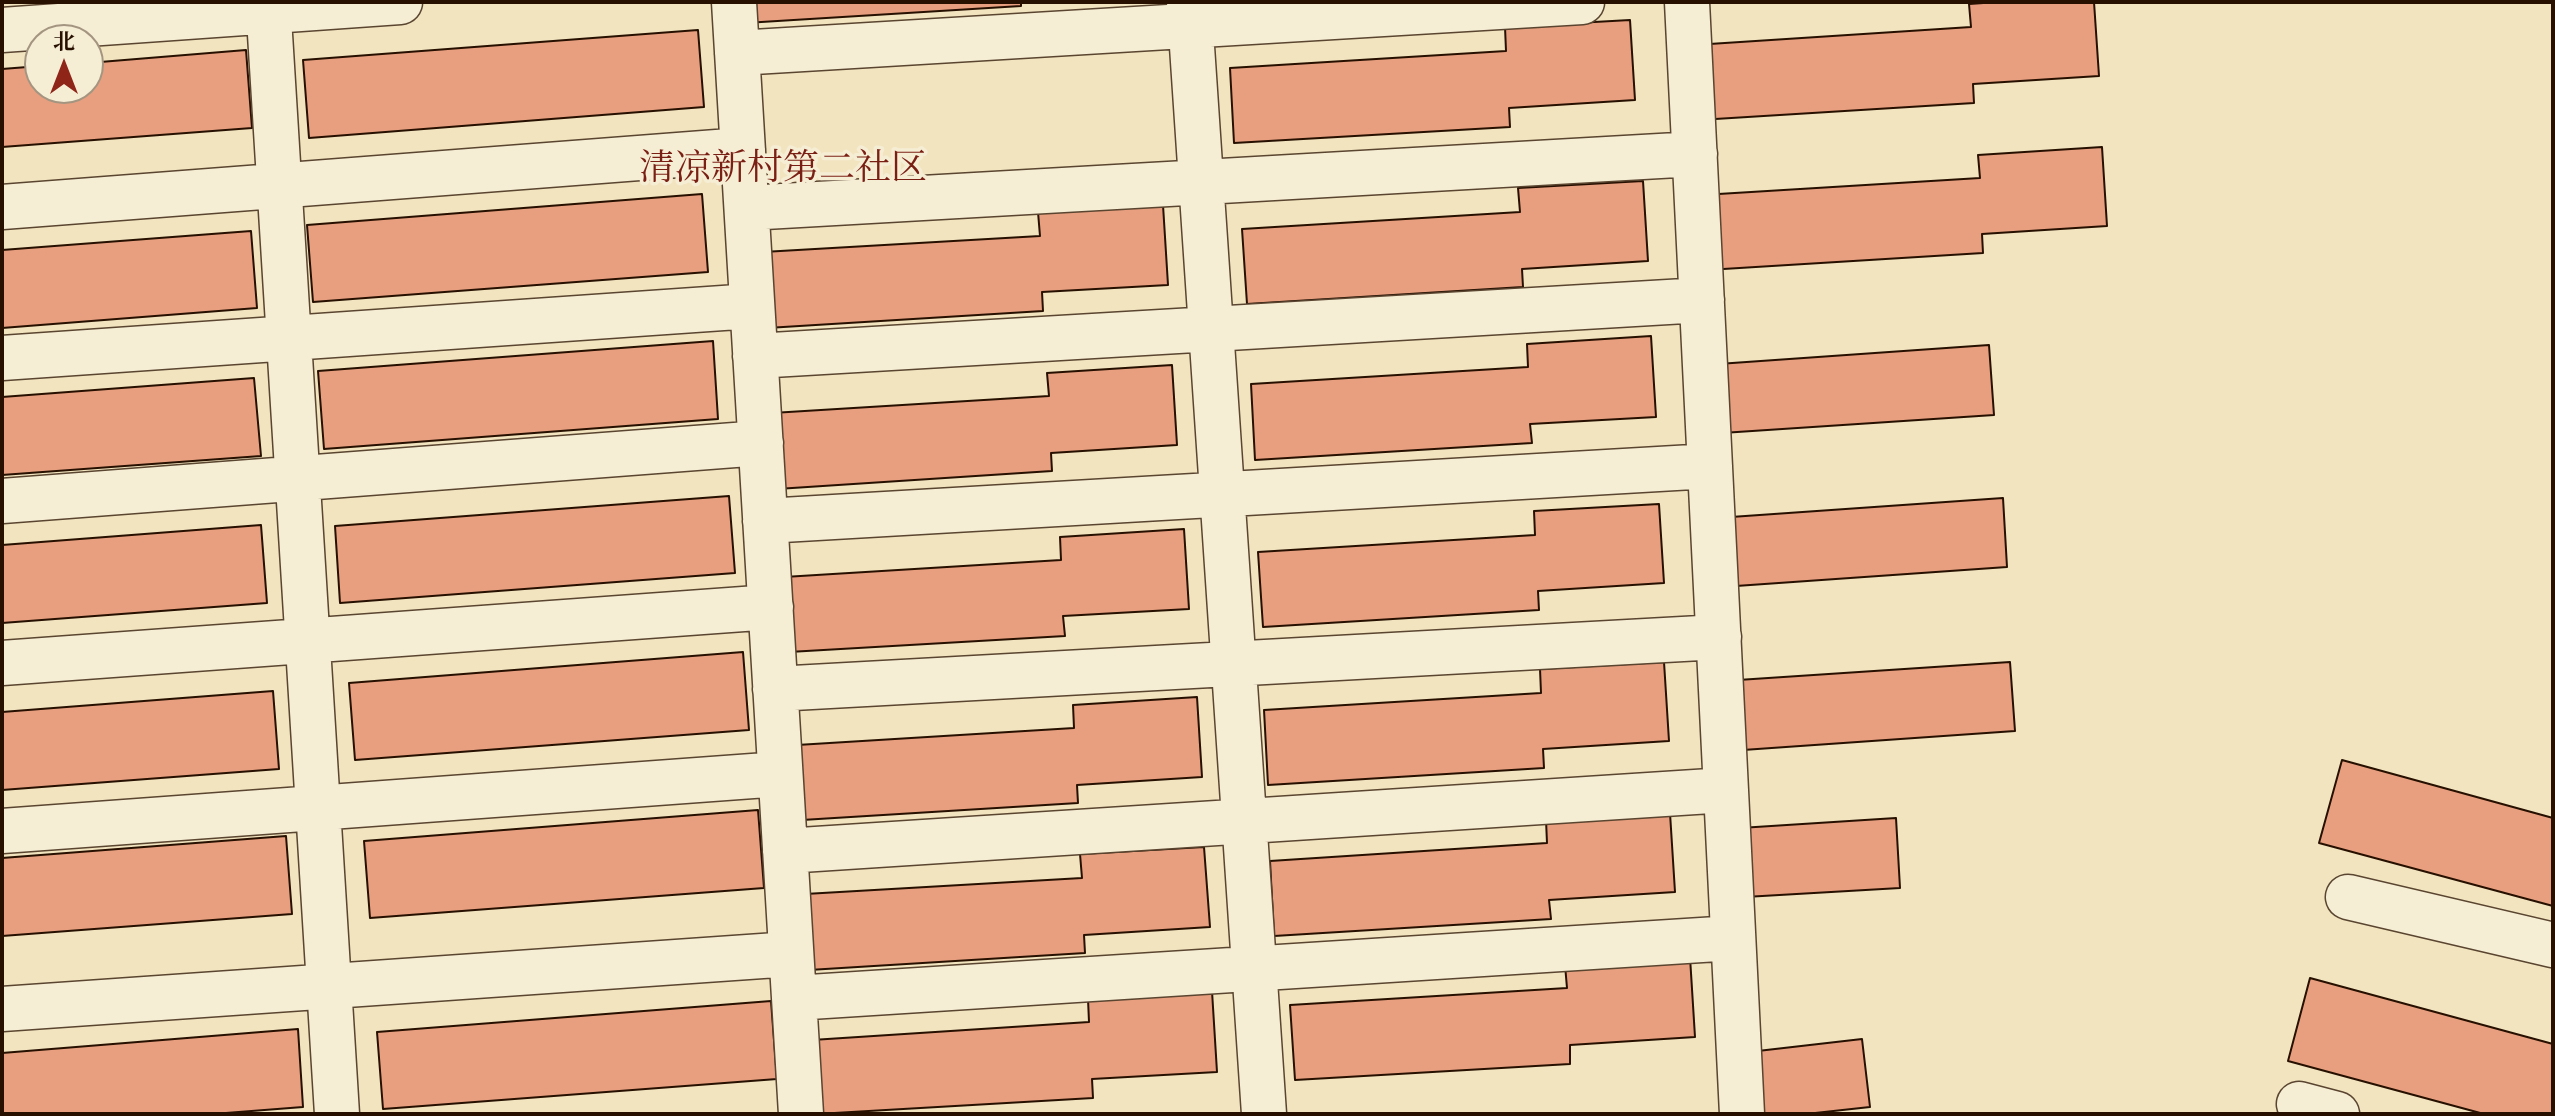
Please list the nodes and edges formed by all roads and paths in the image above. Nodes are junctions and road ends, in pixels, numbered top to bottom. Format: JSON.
{"nodes":[{"id":1,"x":400,"y":2,"type":"edge"},
{"id":2,"x":734,"y":2,"type":"edge"},
{"id":3,"x":1582,"y":2,"type":"edge"},
{"id":4,"x":1687,"y":2,"type":"edge"},
{"id":5,"x":268,"y":7,"type":"edge"},
{"id":6,"x":1190,"y":14,"type":"edge"},
{"id":7,"x":2,"y":30,"type":"edge"},
{"id":8,"x":737,"y":53,"type":"junction"},
{"id":9,"x":743,"y":150,"type":"junction"},
{"id":10,"x":1695,"y":154,"type":"junction"},
{"id":11,"x":1201,"y":182,"type":"junction"},
{"id":12,"x":280,"y":186,"type":"junction"},
{"id":13,"x":2,"y":207,"type":"edge"},
{"id":14,"x":747,"y":208,"type":"junction"},
{"id":15,"x":1702,"y":300,"type":"junction"},
{"id":16,"x":752,"y":306,"type":"junction"},
{"id":17,"x":1211,"y":329,"type":"junction"},
{"id":18,"x":289,"y":338,"type":"junction"},
{"id":19,"x":755,"y":356,"type":"junction"},
{"id":20,"x":2,"y":358,"type":"edge"},
{"id":21,"x":761,"y":443,"type":"junction"},
{"id":22,"x":1710,"y":466,"type":"junction"},
{"id":23,"x":297,"y":478,"type":"junction"},
{"id":24,"x":1222,"y":494,"type":"junction"},
{"id":25,"x":2,"y":501,"type":"edge"},
{"id":26,"x":765,"y":521,"type":"junction"},
{"id":27,"x":771,"y":607,"type":"junction"},
{"id":28,"x":1719,"y":637,"type":"junction"},
{"id":29,"x":308,"y":641,"type":"junction"},
{"id":30,"x":2,"y":663,"type":"edge"},
{"id":31,"x":1234,"y":664,"type":"junction"},
{"id":32,"x":775,"y":689,"type":"junction"},
{"id":33,"x":780,"y":774,"type":"junction"},
{"id":34,"x":1726,"y":790,"type":"junction"},
{"id":35,"x":318,"y":807,"type":"junction"},
{"id":36,"x":1244,"y":821,"type":"junction"},
{"id":37,"x":2,"y":831,"type":"edge"},
{"id":38,"x":785,"y":851,"type":"junction"},
{"id":39,"x":2348,"y":897,"type":"dead end"},
{"id":40,"x":1733,"y":938,"type":"junction"},
{"id":41,"x":2553,"y":945,"type":"edge"},
{"id":42,"x":791,"y":954,"type":"junction"},
{"id":43,"x":1254,"y":968,"type":"junction"},
{"id":44,"x":329,"y":986,"type":"junction"},
{"id":45,"x":794,"y":998,"type":"junction"},
{"id":46,"x":2,"y":1009,"type":"edge"},
{"id":47,"x":337,"y":1114,"type":"edge"},
{"id":48,"x":801,"y":1114,"type":"edge"},
{"id":49,"x":1264,"y":1114,"type":"edge"},
{"id":50,"x":1742,"y":1114,"type":"edge"}],
"edges":[{"from":1,"to":5,"type":"street"},
{"from":2,"to":8,"type":"street"},
{"from":3,"to":6,"type":"street"},
{"from":4,"to":10,"type":"street"},
{"from":5,"to":7,"type":"street"},
{"from":5,"to":12,"type":"street"},
{"from":6,"to":8,"type":"street"},
{"from":6,"to":11,"type":"street"},
{"from":8,"to":9,"type":"street"},
{"from":9,"to":12,"type":"street"},
{"from":9,"to":14,"type":"street"},
{"from":10,"to":11,"type":"street"},
{"from":10,"to":15,"type":"street"},
{"from":11,"to":14,"type":"street"},
{"from":11,"to":17,"type":"street"},
{"from":12,"to":13,"type":"street"},
{"from":12,"to":18,"type":"street"},
{"from":14,"to":16,"type":"street"},
{"from":15,"to":17,"type":"street"},
{"from":15,"to":22,"type":"street"},
{"from":16,"to":18,"type":"street"},
{"from":16,"to":19,"type":"street"},
{"from":17,"to":19,"type":"street"},
{"from":17,"to":24,"type":"street"},
{"from":18,"to":20,"type":"street"},
{"from":18,"to":23,"type":"street"},
{"from":19,"to":21,"type":"street"},
{"from":21,"to":23,"type":"street"},
{"from":21,"to":26,"type":"street"},
{"from":22,"to":24,"type":"street"},
{"from":22,"to":28,"type":"street"},
{"from":23,"to":25,"type":"street"},
{"from":23,"to":29,"type":"street"},
{"from":24,"to":26,"type":"street"},
{"from":24,"to":31,"type":"street"},
{"from":26,"to":27,"type":"street"},
{"from":27,"to":29,"type":"street"},
{"from":27,"to":32,"type":"street"},
{"from":28,"to":31,"type":"street"},
{"from":28,"to":34,"type":"street"},
{"from":29,"to":30,"type":"street"},
{"from":29,"to":35,"type":"street"},
{"from":31,"to":32,"type":"street"},
{"from":31,"to":36,"type":"street"},
{"from":32,"to":33,"type":"street"},
{"from":33,"to":35,"type":"street"},
{"from":33,"to":38,"type":"street"},
{"from":34,"to":36,"type":"street"},
{"from":34,"to":40,"type":"street"},
{"from":35,"to":37,"type":"street"},
{"from":35,"to":44,"type":"street"},
{"from":36,"to":38,"type":"street"},
{"from":36,"to":43,"type":"street"},
{"from":38,"to":42,"type":"street"},
{"from":39,"to":41,"type":"street"},
{"from":40,"to":43,"type":"street"},
{"from":40,"to":50,"type":"street"},
{"from":42,"to":44,"type":"street"},
{"from":42,"to":45,"type":"street"},
{"from":43,"to":45,"type":"street"},
{"from":43,"to":49,"type":"street"},
{"from":44,"to":46,"type":"street"},
{"from":44,"to":47,"type":"street"},
{"from":45,"to":48,"type":"street"}]}
